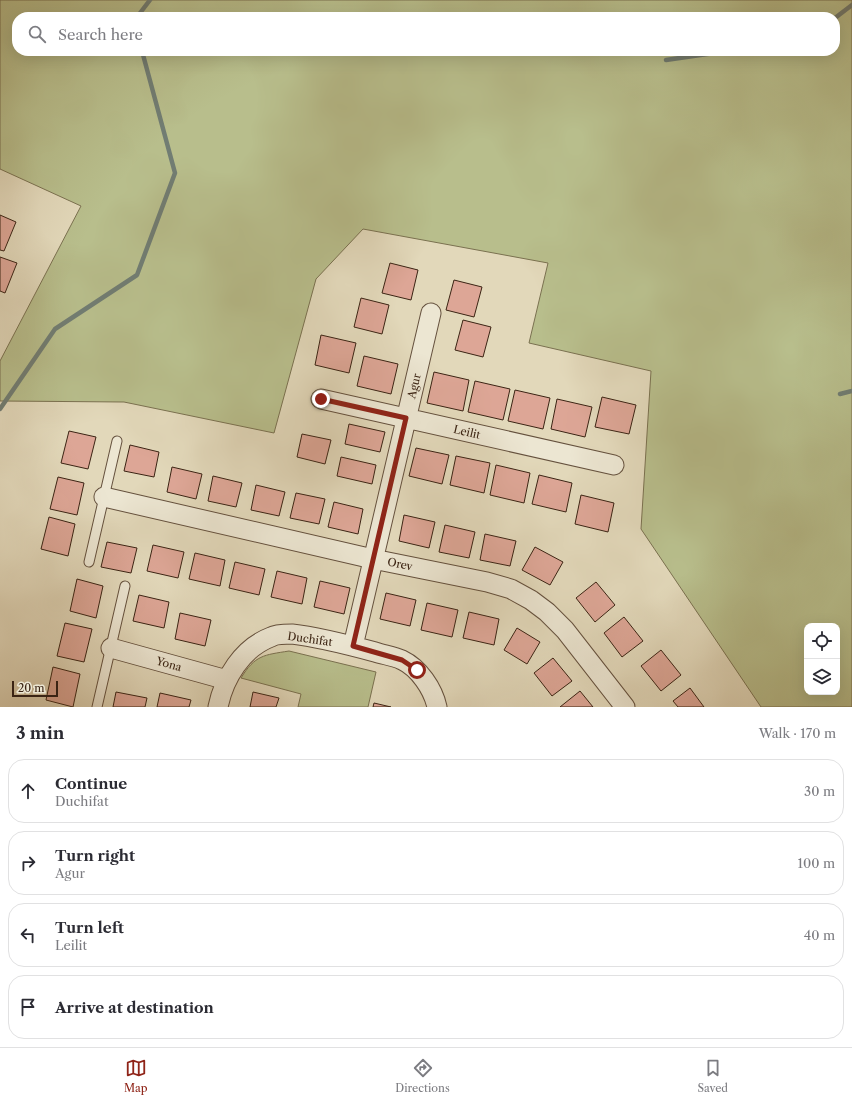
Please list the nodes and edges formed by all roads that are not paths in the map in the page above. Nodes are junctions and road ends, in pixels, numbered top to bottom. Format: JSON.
{"nodes":[{"id":1,"x":431,"y":313,"type":"dead end"},
{"id":2,"x":321,"y":399,"type":"dead end"},
{"id":3,"x":406,"y":418,"type":"junction"},
{"id":4,"x":117,"y":441,"type":"dead end"},
{"id":5,"x":614,"y":465,"type":"dead end"},
{"id":6,"x":104,"y":497,"type":"junction"},
{"id":7,"x":373,"y":559,"type":"junction"},
{"id":8,"x":89,"y":562,"type":"dead end"},
{"id":9,"x":125,"y":586,"type":"dead end"},
{"id":10,"x":353,"y":646,"type":"junction"},
{"id":11,"x":111,"y":648,"type":"junction"},
{"id":12,"x":227,"y":680,"type":"junction"},
{"id":13,"x":97,"y":707,"type":"edge"},
{"id":14,"x":218,"y":707,"type":"edge"},
{"id":15,"x":437,"y":707,"type":"edge"},
{"id":16,"x":625,"y":707,"type":"edge"}],
"edges":[{"from":1,"to":3,"type":"street","name":"Agur"},
{"from":2,"to":3,"type":"street","name":"Leilit"},
{"from":3,"to":5,"type":"street","name":"Leilit"},
{"from":3,"to":7,"type":"street","name":"Agur"},
{"from":4,"to":6,"type":"lane"},
{"from":6,"to":7,"type":"street","name":"Orev"},
{"from":6,"to":8,"type":"lane"},
{"from":7,"to":10,"type":"street","name":"Agur"},
{"from":7,"to":16,"type":"street","name":"Orev"},
{"from":9,"to":11,"type":"lane"},
{"from":10,"to":12,"type":"street","name":"Duchifat"},
{"from":10,"to":15,"type":"street","name":"Duchifat"},
{"from":11,"to":12,"type":"street","name":"Yona"},
{"from":11,"to":13,"type":"lane"},
{"from":12,"to":14,"type":"street","name":"Duchifat"}]}
